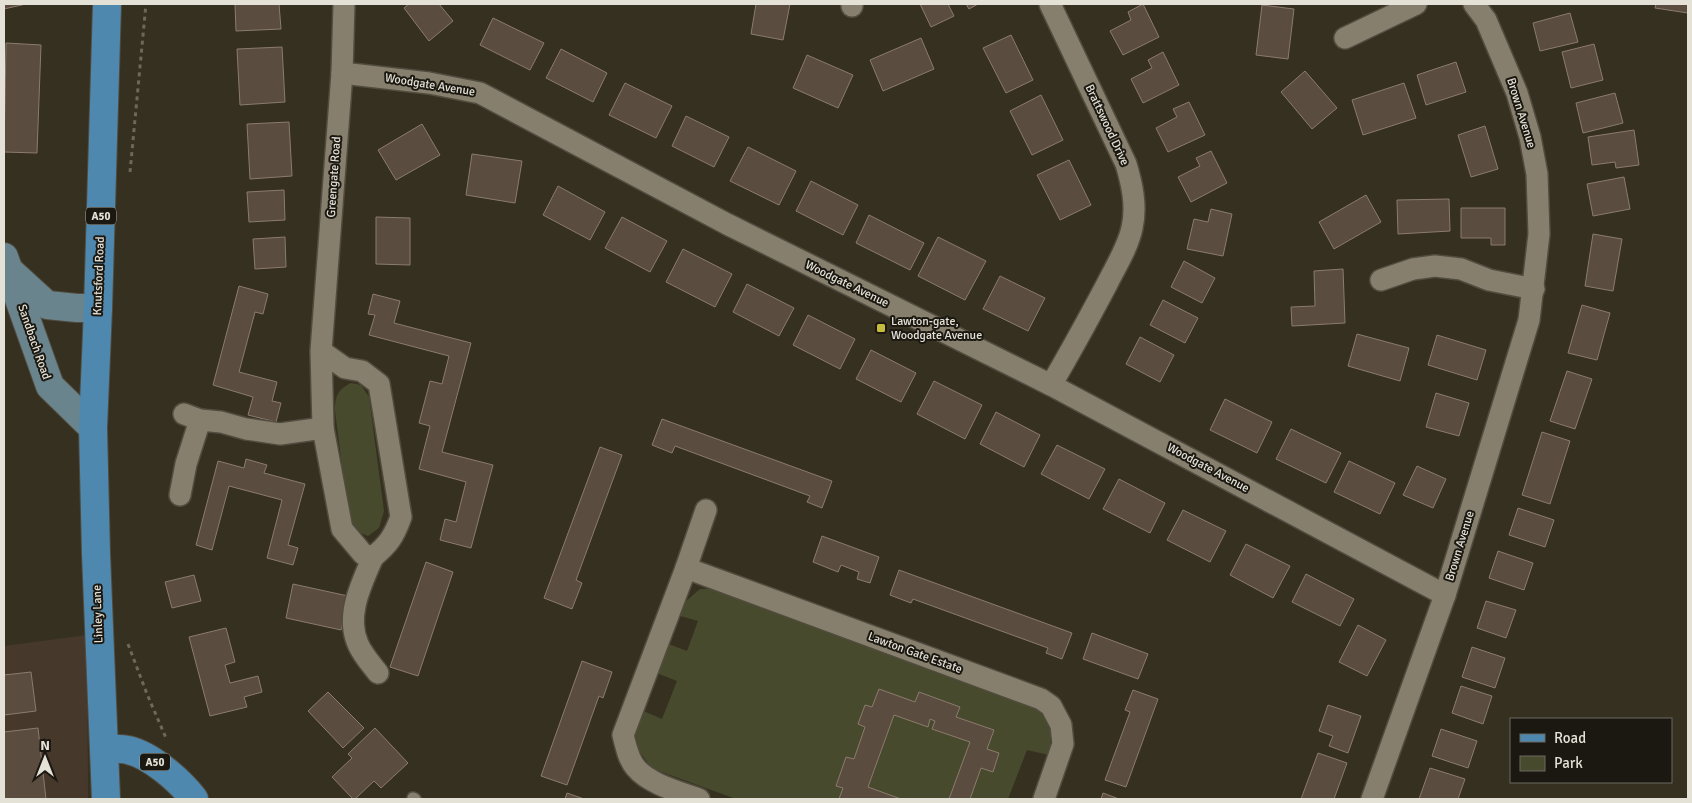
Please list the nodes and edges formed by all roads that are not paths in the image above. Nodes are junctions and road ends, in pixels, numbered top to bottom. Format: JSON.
{"nodes":[{"id":1,"x":106,"y":4,"type":"edge"},
{"id":2,"x":344,"y":4,"type":"edge"},
{"id":3,"x":1050,"y":4,"type":"edge"},
{"id":4,"x":1416,"y":4,"type":"edge"},
{"id":5,"x":1474,"y":4,"type":"edge"},
{"id":6,"x":1345,"y":38,"type":"dead end"},
{"id":7,"x":342,"y":73,"type":"junction"},
{"id":8,"x":6,"y":264,"type":"edge"},
{"id":9,"x":1381,"y":280,"type":"dead end"},
{"id":10,"x":1534,"y":289,"type":"junction"},
{"id":11,"x":98,"y":308,"type":"junction"},
{"id":12,"x":321,"y":351,"type":"junction"},
{"id":13,"x":1052,"y":385,"type":"junction"},
{"id":14,"x":93,"y":428,"type":"junction"},
{"id":15,"x":323,"y":428,"type":"junction"},
{"id":16,"x":180,"y":495,"type":"dead end"},
{"id":17,"x":706,"y":510,"type":"dead end"},
{"id":18,"x":373,"y":557,"type":"junction"},
{"id":19,"x":686,"y":568,"type":"junction"},
{"id":20,"x":1445,"y":595,"type":"junction"},
{"id":21,"x":378,"y":673,"type":"dead end"},
{"id":22,"x":104,"y":749,"type":"junction"},
{"id":23,"x":106,"y":799,"type":"edge"},
{"id":24,"x":194,"y":799,"type":"edge"},
{"id":25,"x":699,"y":799,"type":"edge"},
{"id":26,"x":1044,"y":799,"type":"edge"},
{"id":27,"x":1372,"y":799,"type":"edge"}],
"edges":[{"from":1,"to":11,"type":"main road","name":"Knutsford Road","number":"A50"},
{"from":2,"to":7,"type":"street","name":"Greengate Road"},
{"from":3,"to":13,"type":"street","name":"Brattswood Drive"},
{"from":4,"to":6,"type":"street"},
{"from":5,"to":10,"type":"street","name":"Brown Avenue"},
{"from":7,"to":12,"type":"street","name":"Greengate Road"},
{"from":7,"to":13,"type":"street","name":"Woodgate Avenue"},
{"from":8,"to":11,"type":"street","name":"Sandbach Road"},
{"from":8,"to":14,"type":"street","name":"Sandbach Road"},
{"from":9,"to":10,"type":"street"},
{"from":10,"to":20,"type":"street","name":"Brown Avenue"},
{"from":11,"to":14,"type":"main road","name":"Knutsford Road","number":"A50"},
{"from":12,"to":15,"type":"street","name":"Greengate Road"},
{"from":12,"to":18,"type":"street"},
{"from":13,"to":20,"type":"street","name":"Woodgate Avenue"},
{"from":14,"to":22,"type":"main road","name":"Linley Lane","number":"A50"},
{"from":15,"to":16,"type":"street"},
{"from":15,"to":18,"type":"street","name":"Greengate Road"},
{"from":17,"to":19,"type":"street"},
{"from":18,"to":21,"type":"street"},
{"from":19,"to":25,"type":"street"},
{"from":19,"to":26,"type":"street","name":"Lawton Gate Estate"},
{"from":20,"to":27,"type":"street","name":"Brown Avenue"},
{"from":22,"to":23,"type":"main road","name":"Linley Lane","number":"A50"},
{"from":22,"to":24,"type":"main road","number":"A50"}]}
